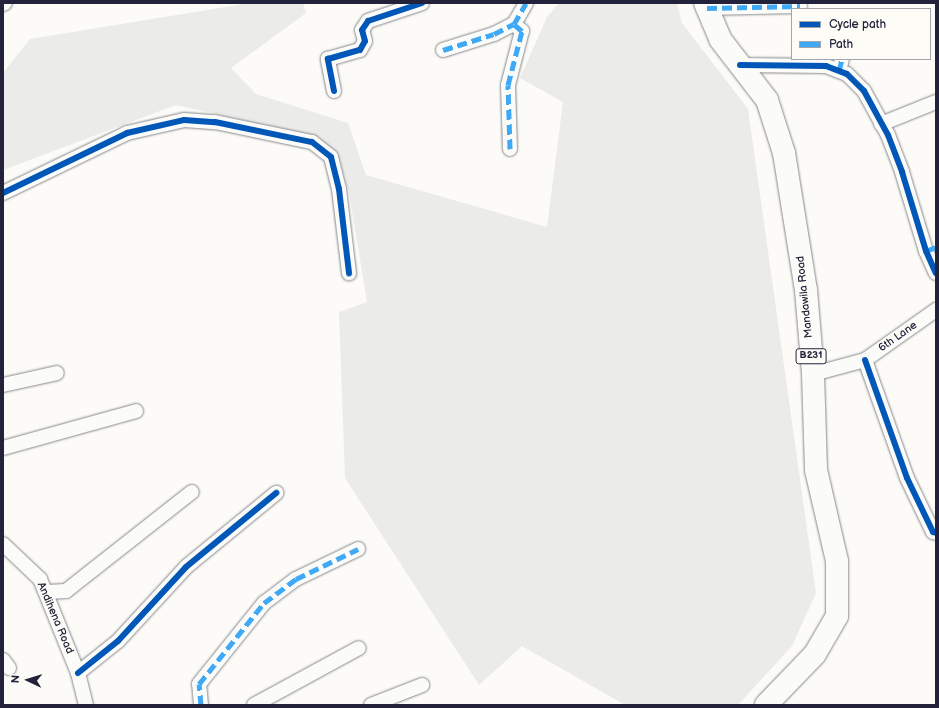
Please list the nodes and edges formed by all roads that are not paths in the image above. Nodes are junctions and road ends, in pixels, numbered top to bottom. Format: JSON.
{"nodes":[{"id":1,"x":422,"y":3,"type":"edge"},
{"id":2,"x":526,"y":3,"type":"edge"},
{"id":3,"x":706,"y":5,"type":"edge"},
{"id":4,"x":800,"y":6,"type":"dead end"},
{"id":5,"x":514,"y":24,"type":"junction"},
{"id":6,"x":443,"y":50,"type":"dead end"},
{"id":7,"x":740,"y":65,"type":"junction"},
{"id":8,"x":840,"y":65,"type":"edge"},
{"id":9,"x":334,"y":91,"type":"dead end"},
{"id":10,"x":936,"y":102,"type":"edge"},
{"id":11,"x":882,"y":124,"type":"junction"},
{"id":12,"x":510,"y":149,"type":"dead end"},
{"id":13,"x":3,"y":193,"type":"edge"},
{"id":14,"x":931,"y":249,"type":"edge"},
{"id":15,"x":349,"y":273,"type":"dead end"},
{"id":16,"x":936,"y":273,"type":"edge"},
{"id":17,"x":936,"y":310,"type":"edge"},
{"id":18,"x":865,"y":360,"type":"junction"},
{"id":19,"x":57,"y":373,"type":"dead end"},
{"id":20,"x":813,"y":374,"type":"junction"},
{"id":21,"x":3,"y":385,"type":"edge"},
{"id":22,"x":136,"y":411,"type":"dead end"},
{"id":23,"x":3,"y":448,"type":"edge"},
{"id":24,"x":192,"y":492,"type":"dead end"},
{"id":25,"x":276,"y":493,"type":"dead end"},
{"id":26,"x":936,"y":533,"type":"edge"},
{"id":27,"x":3,"y":544,"type":"edge"},
{"id":28,"x":358,"y":549,"type":"dead end"},
{"id":29,"x":46,"y":592,"type":"junction"},
{"id":30,"x":359,"y":648,"type":"dead end"},
{"id":31,"x":78,"y":673,"type":"junction"},
{"id":32,"x":422,"y":685,"type":"dead end"},
{"id":33,"x":86,"y":705,"type":"edge"},
{"id":34,"x":201,"y":705,"type":"edge"},
{"id":35,"x":254,"y":705,"type":"edge"},
{"id":36,"x":371,"y":705,"type":"edge"},
{"id":37,"x":766,"y":705,"type":"edge"}],
"edges":[{"from":1,"to":9,"type":"street"},
{"from":2,"to":5,"type":"street"},
{"from":3,"to":4,"type":"street"},
{"from":3,"to":7,"type":"main road","name":"Mandawila Road","number":"B231"},
{"from":5,"to":6,"type":"street"},
{"from":5,"to":12,"type":"street"},
{"from":7,"to":8,"type":"street"},
{"from":7,"to":20,"type":"main road","name":"Mandawila Road","number":"B231"},
{"from":8,"to":11,"type":"street"},
{"from":10,"to":11,"type":"street"},
{"from":11,"to":14,"type":"street"},
{"from":13,"to":15,"type":"street"},
{"from":14,"to":16,"type":"street"},
{"from":17,"to":18,"type":"street","name":"6th Lane"},
{"from":18,"to":20,"type":"street","name":"6th Lane"},
{"from":18,"to":26,"type":"street"},
{"from":19,"to":21,"type":"street"},
{"from":20,"to":37,"type":"main road","name":"Mandawila Road","number":"B231"},
{"from":22,"to":23,"type":"street"},
{"from":24,"to":29,"type":"street"},
{"from":25,"to":31,"type":"street"},
{"from":27,"to":29,"type":"street","name":"Andihena Road"},
{"from":28,"to":34,"type":"street"},
{"from":29,"to":31,"type":"street","name":"Andihena Road"},
{"from":30,"to":35,"type":"street"},
{"from":31,"to":33,"type":"street","name":"Andihena Road"},
{"from":32,"to":36,"type":"street"}]}
